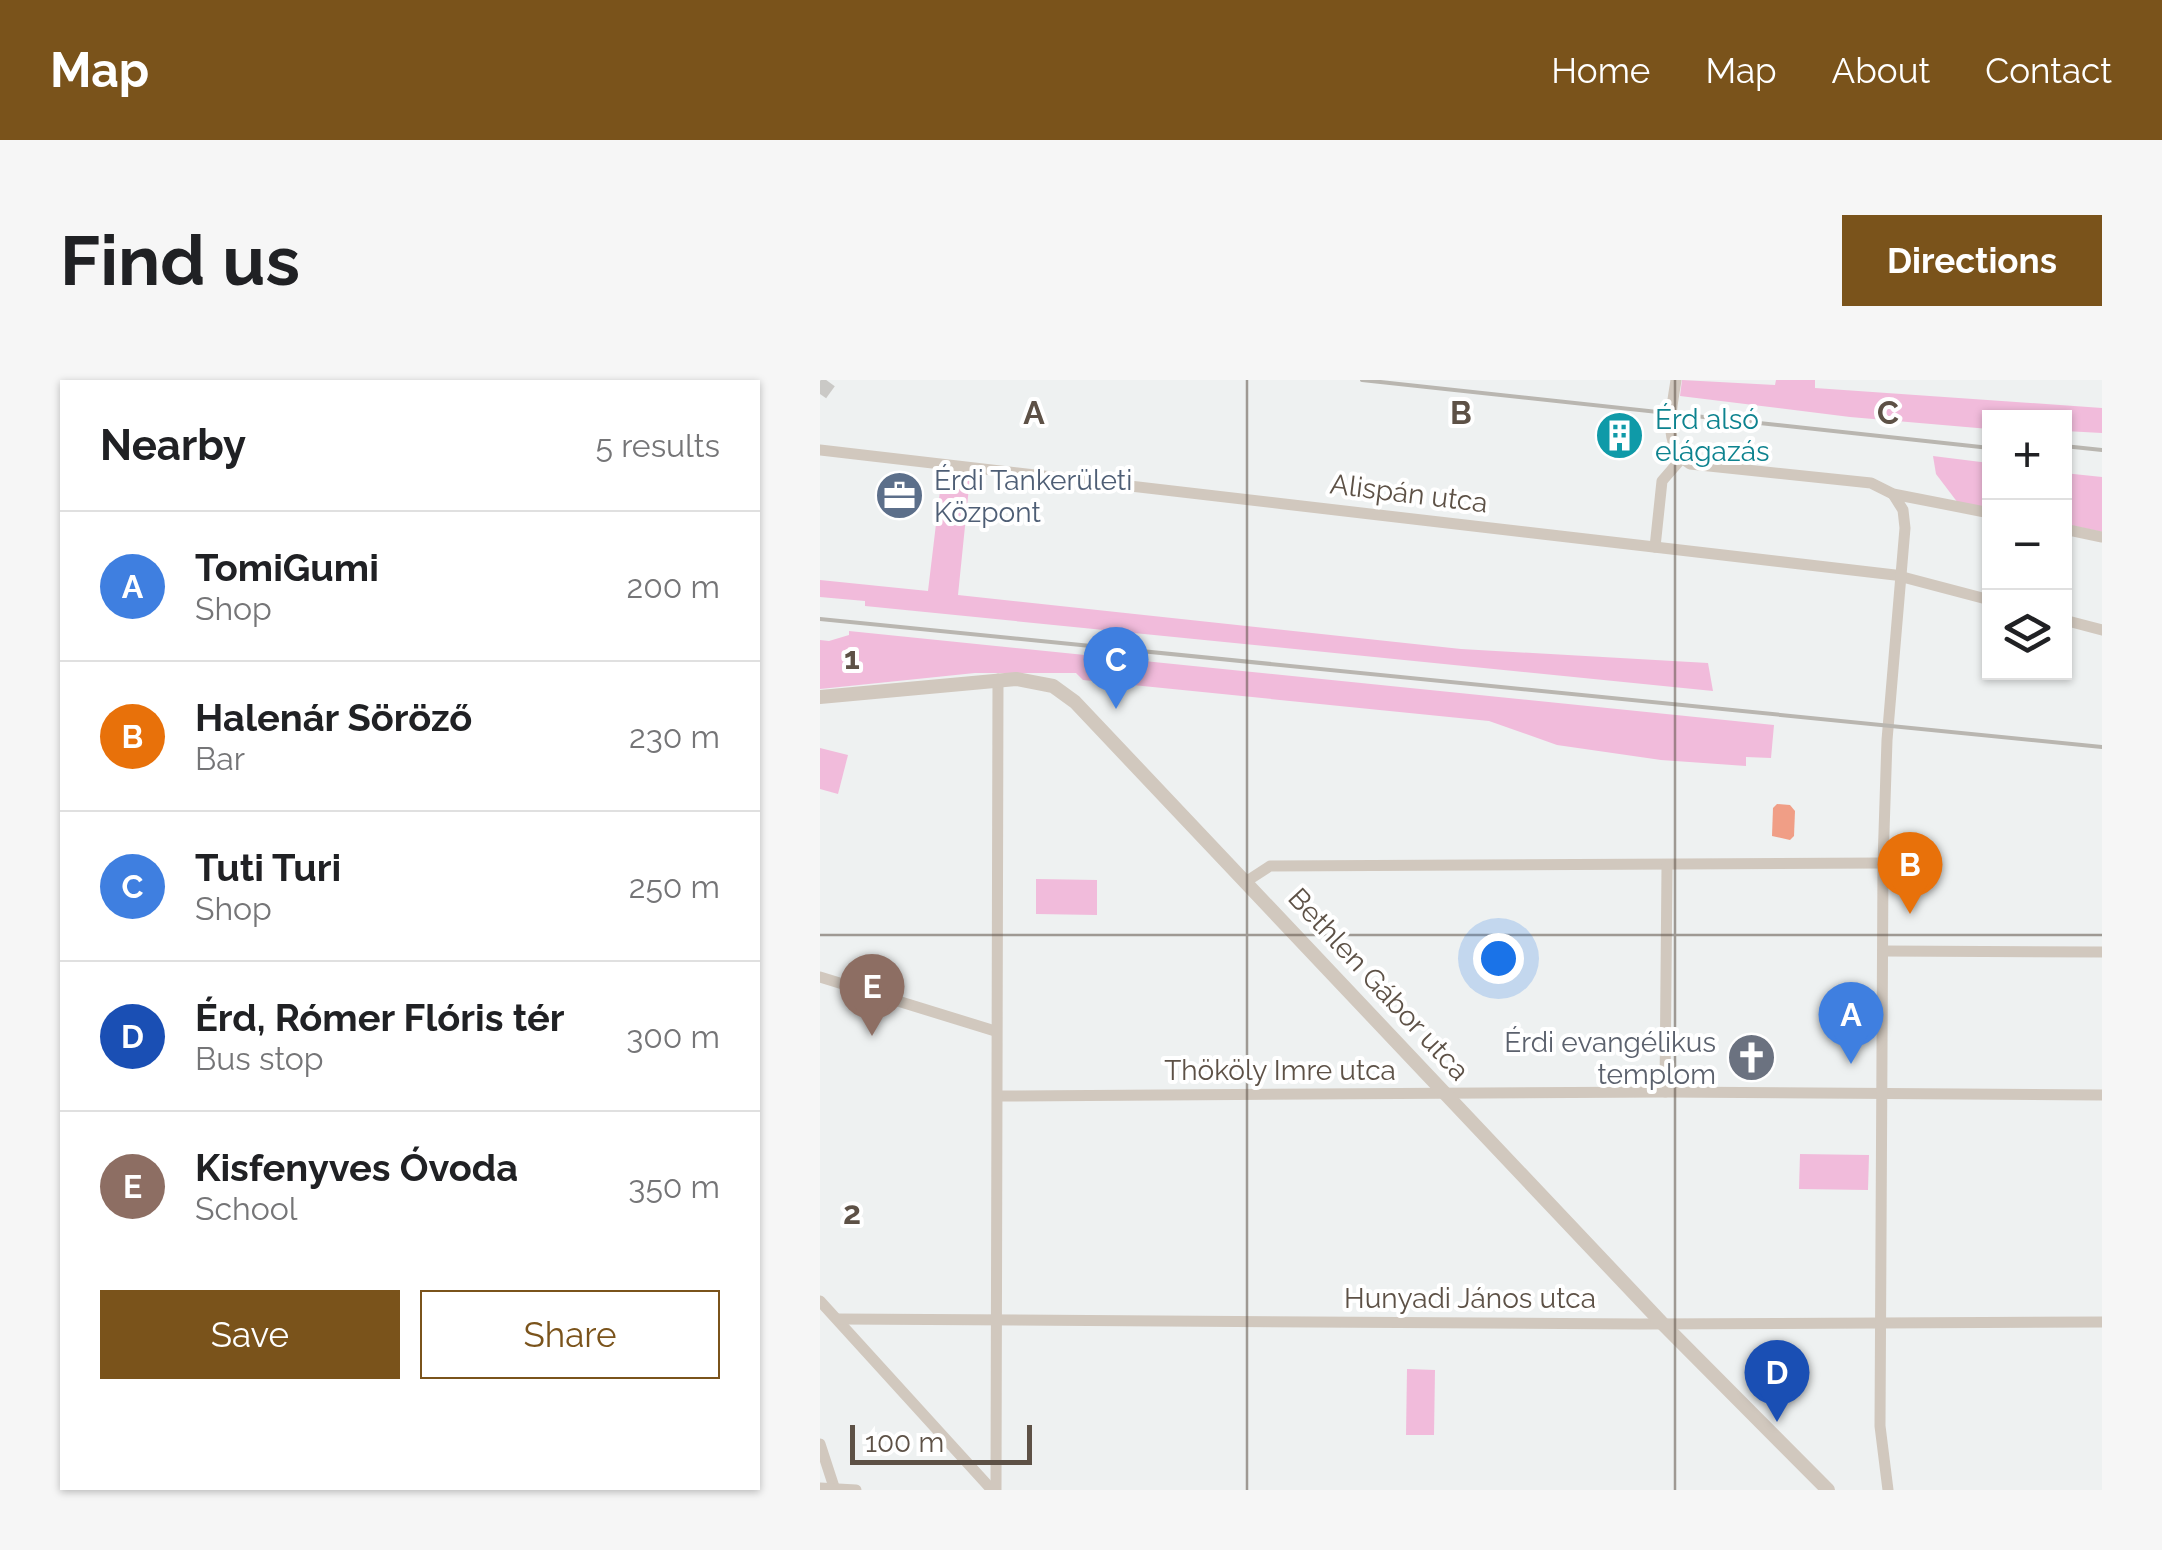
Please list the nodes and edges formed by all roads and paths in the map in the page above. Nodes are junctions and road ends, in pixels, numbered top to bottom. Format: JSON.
{"nodes":[{"id":1,"x":1676,"y":380,"type":"edge"},
{"id":2,"x":820,"y":450,"type":"edge"},
{"id":3,"x":1682,"y":458,"type":"junction"},
{"id":4,"x":1894,"y":494,"type":"junction"},
{"id":5,"x":1982,"y":511,"type":"edge"},
{"id":6,"x":2072,"y":531,"type":"edge"},
{"id":7,"x":2102,"y":537,"type":"edge"},
{"id":8,"x":1655,"y":547,"type":"junction"},
{"id":9,"x":1900,"y":576,"type":"junction"},
{"id":10,"x":1982,"y":598,"type":"edge"},
{"id":11,"x":2072,"y":622,"type":"edge"},
{"id":12,"x":2102,"y":630,"type":"edge"},
{"id":13,"x":998,"y":679,"type":"junction"},
{"id":14,"x":820,"y":697,"type":"edge"},
{"id":15,"x":1883,"y":863,"type":"junction"},
{"id":16,"x":1667,"y":866,"type":"junction"},
{"id":17,"x":1246,"y":881,"type":"junction"},
{"id":18,"x":1883,"y":951,"type":"junction"},
{"id":19,"x":2102,"y":952,"type":"edge"},
{"id":20,"x":820,"y":977,"type":"edge"},
{"id":21,"x":995,"y":1032,"type":"junction"},
{"id":22,"x":1665,"y":1092,"type":"junction"},
{"id":23,"x":1449,"y":1095,"type":"junction"},
{"id":24,"x":1882,"y":1095,"type":"junction"},
{"id":25,"x":2102,"y":1095,"type":"edge"},
{"id":26,"x":998,"y":1096,"type":"junction"},
{"id":27,"x":820,"y":1301,"type":"edge"},
{"id":28,"x":838,"y":1319,"type":"junction"},
{"id":29,"x":1880,"y":1320,"type":"junction"},
{"id":30,"x":996,"y":1322,"type":"junction"},
{"id":31,"x":2102,"y":1322,"type":"edge"},
{"id":32,"x":1663,"y":1324,"type":"junction"},
{"id":33,"x":820,"y":1444,"type":"edge"},
{"id":34,"x":829,"y":1488,"type":"edge"},
{"id":35,"x":856,"y":1490,"type":"edge"},
{"id":36,"x":994,"y":1490,"type":"edge"},
{"id":37,"x":1828,"y":1490,"type":"edge"},
{"id":38,"x":1888,"y":1490,"type":"edge"}],
"edges":[{"from":1,"to":3,"type":"street"},
{"from":2,"to":8,"type":"street","name":"Alispán utca"},
{"from":3,"to":4,"type":"street"},
{"from":3,"to":8,"type":"street"},
{"from":4,"to":5,"type":"street"},
{"from":4,"to":9,"type":"street"},
{"from":6,"to":7,"type":"street"},
{"from":8,"to":9,"type":"street","name":"Alispán utca"},
{"from":9,"to":10,"type":"street","name":"Alispán utca"},
{"from":9,"to":15,"type":"street"},
{"from":11,"to":12,"type":"street"},
{"from":13,"to":14,"type":"street","name":"Bethlen Gábor utca"},
{"from":13,"to":17,"type":"street","name":"Bethlen Gábor utca"},
{"from":13,"to":21,"type":"street"},
{"from":15,"to":16,"type":"street"},
{"from":15,"to":18,"type":"street"},
{"from":16,"to":17,"type":"street"},
{"from":16,"to":22,"type":"street"},
{"from":17,"to":23,"type":"street","name":"Bethlen Gábor utca"},
{"from":18,"to":19,"type":"street"},
{"from":18,"to":24,"type":"street"},
{"from":20,"to":21,"type":"street"},
{"from":21,"to":26,"type":"street"},
{"from":22,"to":23,"type":"street","name":"Thököly Imre utca"},
{"from":22,"to":24,"type":"street","name":"Thököly Imre utca"},
{"from":23,"to":26,"type":"street","name":"Thököly Imre utca"},
{"from":23,"to":32,"type":"street","name":"Bethlen Gábor utca"},
{"from":24,"to":25,"type":"street","name":"Thököly Imre utca"},
{"from":24,"to":29,"type":"street"},
{"from":26,"to":30,"type":"street"},
{"from":27,"to":28,"type":"street"},
{"from":28,"to":30,"type":"street","name":"Hunyadi János utca"},
{"from":28,"to":36,"type":"street"},
{"from":29,"to":31,"type":"street","name":"Hunyadi János utca"},
{"from":29,"to":32,"type":"street","name":"Hunyadi János utca"},
{"from":29,"to":38,"type":"street"},
{"from":30,"to":32,"type":"street","name":"Hunyadi János utca"},
{"from":30,"to":36,"type":"street"},
{"from":32,"to":37,"type":"street","name":"Bethlen Gábor utca"},
{"from":33,"to":34,"type":"street"},
{"from":34,"to":35,"type":"street"}]}
